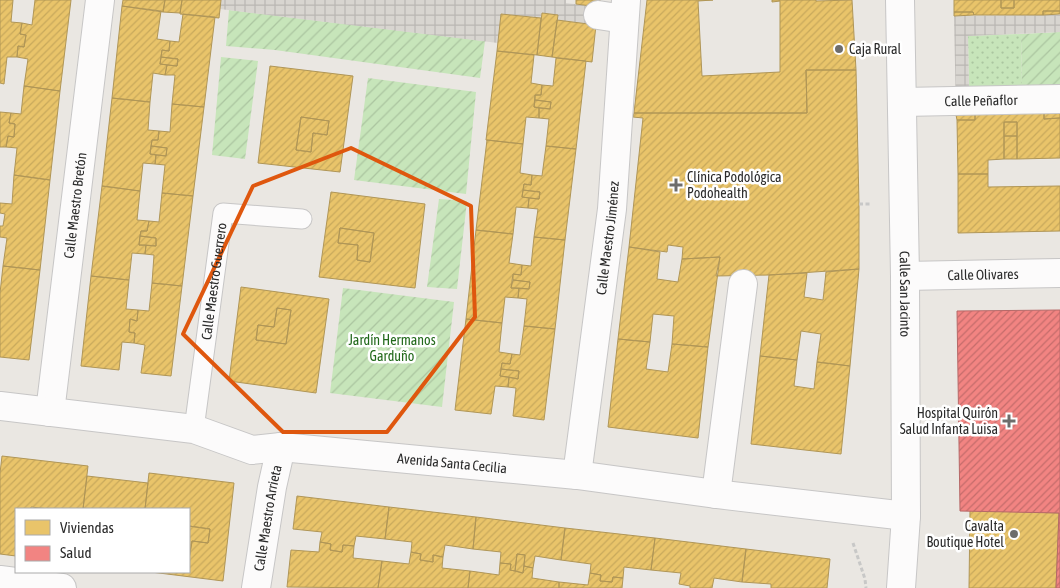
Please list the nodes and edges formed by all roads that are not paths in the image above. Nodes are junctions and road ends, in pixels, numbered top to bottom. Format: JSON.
{"nodes":[{"id":1,"x":100,"y":0,"type":"edge"},
{"id":2,"x":900,"y":0,"type":"edge"},
{"id":3,"x":616,"y":11,"type":"edge"},
{"id":4,"x":1060,"y":98,"type":"edge"},
{"id":5,"x":902,"y":102,"type":"junction"},
{"id":6,"x":302,"y":219,"type":"dead end"},
{"id":7,"x":1060,"y":273,"type":"edge"},
{"id":8,"x":905,"y":276,"type":"junction"},
{"id":9,"x":743,"y":284,"type":"dead end"},
{"id":10,"x":0,"y":406,"type":"edge"},
{"id":11,"x":50,"y":412,"type":"junction"},
{"id":12,"x":194,"y":428,"type":"junction"},
{"id":13,"x":281,"y":447,"type":"junction"},
{"id":14,"x":576,"y":475,"type":"junction"},
{"id":15,"x":716,"y":494,"type":"junction"},
{"id":16,"x":906,"y":516,"type":"junction"},
{"id":17,"x":0,"y":580,"type":"edge"},
{"id":18,"x":62,"y":588,"type":"edge"},
{"id":19,"x":256,"y":588,"type":"edge"},
{"id":20,"x":901,"y":588,"type":"edge"}],
"edges":[{"from":1,"to":11,"type":"street","name":"Calle Maestro Bretón"},
{"from":2,"to":5,"type":"street","name":"Calle San Jacinto"},
{"from":3,"to":14,"type":"street","name":"Calle Maestro Jiménez"},
{"from":4,"to":5,"type":"street","name":"Calle Peñaflor"},
{"from":5,"to":8,"type":"street","name":"Calle San Jacinto"},
{"from":6,"to":12,"type":"lane","name":"Calle Maestro Guerrero"},
{"from":7,"to":8,"type":"street","name":"Calle Olivares"},
{"from":8,"to":16,"type":"street","name":"Calle San Jacinto"},
{"from":9,"to":15,"type":"street"},
{"from":10,"to":11,"type":"street","name":"Avenida Santa Cecilia"},
{"from":11,"to":12,"type":"street","name":"Avenida Santa Cecilia"},
{"from":12,"to":13,"type":"street","name":"Avenida Santa Cecilia"},
{"from":13,"to":14,"type":"street","name":"Avenida Santa Cecilia"},
{"from":13,"to":19,"type":"street","name":"Calle Maestro Arrieta"},
{"from":14,"to":15,"type":"street","name":"Avenida Santa Cecilia"},
{"from":15,"to":16,"type":"street","name":"Avenida Santa Cecilia"},
{"from":16,"to":20,"type":"street","name":"Calle San Jacinto"},
{"from":17,"to":18,"type":"street"}]}
